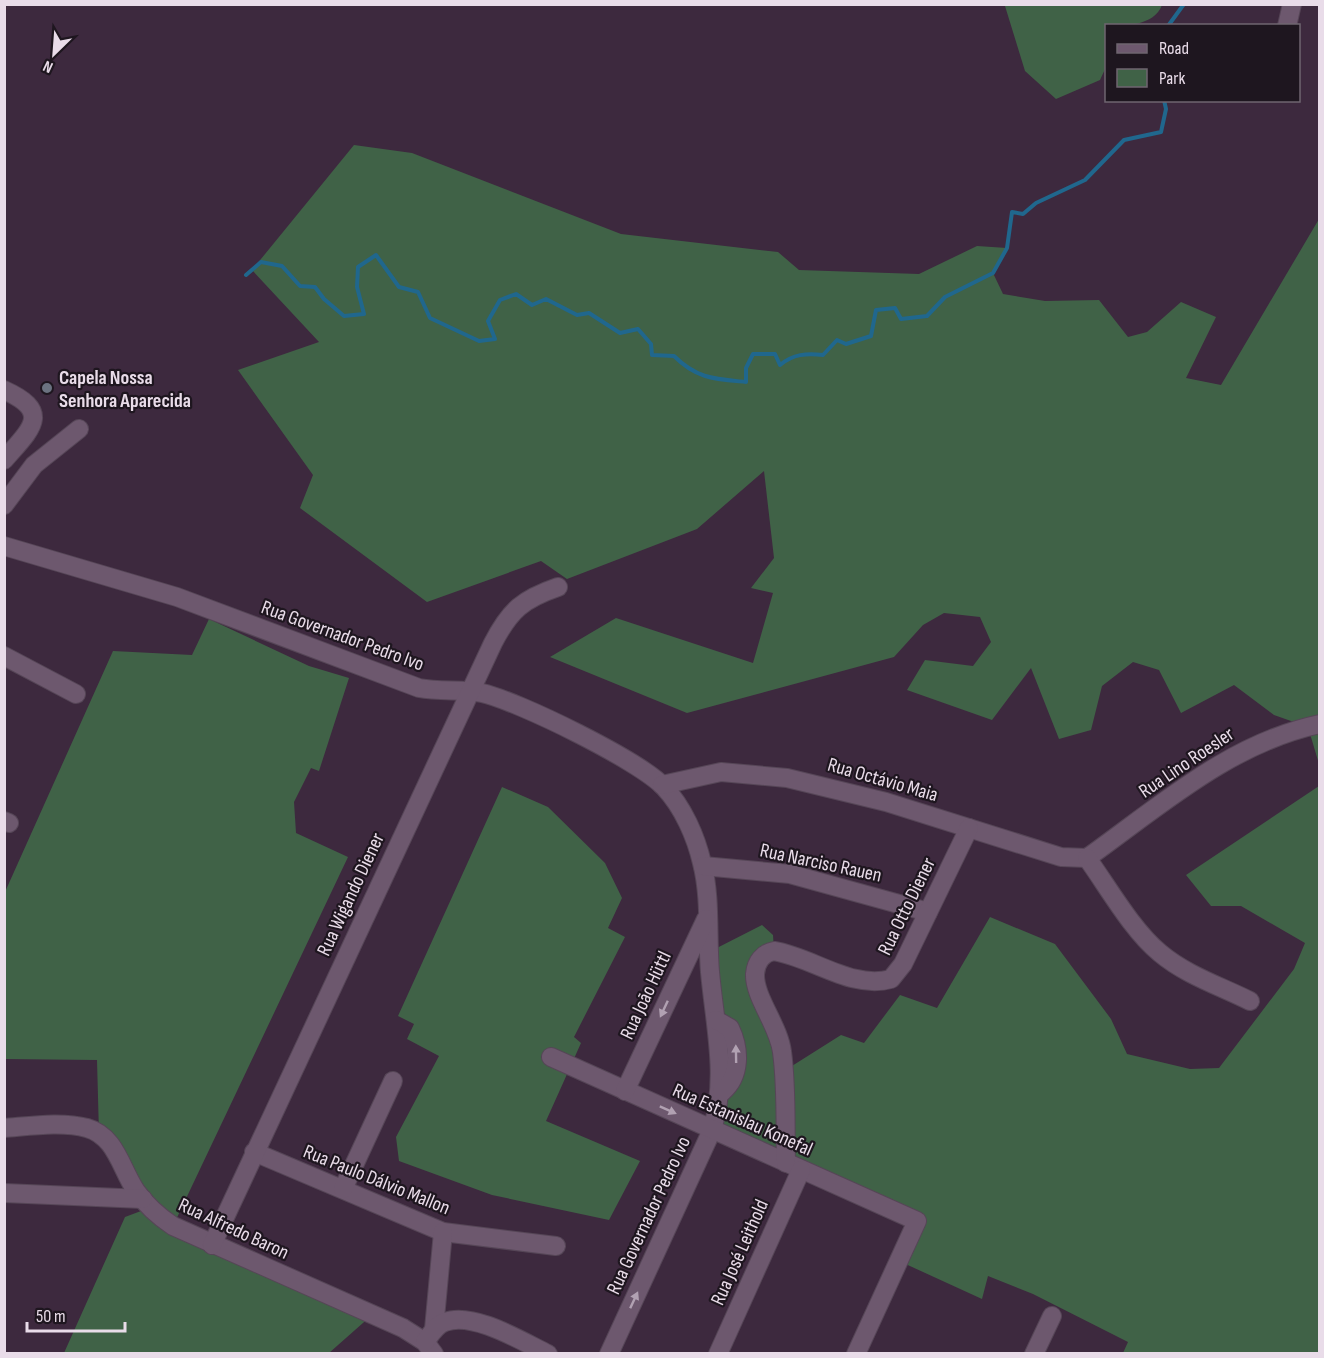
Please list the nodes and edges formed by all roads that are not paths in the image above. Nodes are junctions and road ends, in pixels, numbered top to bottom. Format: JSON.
{"nodes":[{"id":1,"x":1292,"y":4,"type":"edge"},
{"id":2,"x":1287,"y":24,"type":"edge"},
{"id":3,"x":4,"y":390,"type":"edge"},
{"id":4,"x":79,"y":429,"type":"dead end"},
{"id":5,"x":4,"y":460,"type":"edge"},
{"id":6,"x":4,"y":505,"type":"edge"},
{"id":7,"x":4,"y":546,"type":"edge"},
{"id":8,"x":558,"y":587,"type":"dead end"},
{"id":9,"x":4,"y":656,"type":"edge"},
{"id":10,"x":470,"y":693,"type":"junction"},
{"id":11,"x":76,"y":694,"type":"dead end"},
{"id":12,"x":1320,"y":724,"type":"edge"},
{"id":13,"x":662,"y":785,"type":"junction"},
{"id":14,"x":969,"y":828,"type":"junction"},
{"id":15,"x":1087,"y":858,"type":"junction"},
{"id":16,"x":703,"y":866,"type":"junction"},
{"id":17,"x":928,"y":912,"type":"junction"},
{"id":18,"x":707,"y":918,"type":"junction"},
{"id":19,"x":680,"y":973,"type":"junction"},
{"id":20,"x":711,"y":982,"type":"junction"},
{"id":21,"x":1250,"y":1001,"type":"dead end"},
{"id":22,"x":551,"y":1057,"type":"dead end"},
{"id":23,"x":393,"y":1081,"type":"dead end"},
{"id":24,"x":625,"y":1090,"type":"junction"},
{"id":25,"x":4,"y":1128,"type":"edge"},
{"id":26,"x":712,"y":1130,"type":"junction"},
{"id":27,"x":254,"y":1152,"type":"junction"},
{"id":28,"x":793,"y":1166,"type":"junction"},
{"id":29,"x":342,"y":1190,"type":"junction"},
{"id":30,"x":4,"y":1194,"type":"edge"},
{"id":31,"x":143,"y":1199,"type":"junction"},
{"id":32,"x":444,"y":1232,"type":"junction"},
{"id":33,"x":212,"y":1245,"type":"junction"},
{"id":34,"x":556,"y":1246,"type":"dead end"},
{"id":35,"x":1052,"y":1316,"type":"dead end"},
{"id":36,"x":432,"y":1341,"type":"edge"},
{"id":37,"x":548,"y":1353,"type":"edge"},
{"id":38,"x":609,"y":1353,"type":"edge"},
{"id":39,"x":718,"y":1353,"type":"edge"},
{"id":40,"x":856,"y":1353,"type":"edge"},
{"id":41,"x":1034,"y":1353,"type":"edge"}],
"edges":[{"from":1,"to":2,"type":"street"},
{"from":3,"to":5,"type":"street"},
{"from":4,"to":6,"type":"street"},
{"from":7,"to":10,"type":"street","name":"Rua Governador Pedro Ivo"},
{"from":8,"to":10,"type":"street","name":"Rua Wigando Diener"},
{"from":9,"to":11,"type":"street"},
{"from":10,"to":13,"type":"street","name":"Rua Governador Pedro Ivo"},
{"from":10,"to":27,"type":"street","name":"Rua Wigando Diener"},
{"from":12,"to":15,"type":"street","name":"Rua Lino Roesler"},
{"from":13,"to":14,"type":"street","name":"Rua Octávio Maia"},
{"from":13,"to":16,"type":"street","name":"Rua Governador Pedro Ivo"},
{"from":14,"to":15,"type":"street","name":"Rua Octávio Maia"},
{"from":14,"to":17,"type":"street","name":"Rua Otto Diener"},
{"from":15,"to":21,"type":"street"},
{"from":16,"to":17,"type":"street","name":"Rua Narciso Rauen"},
{"from":16,"to":18,"type":"street","name":"Rua Governador Pedro Ivo"},
{"from":17,"to":28,"type":"street","name":"Rua Otto Diener"},
{"from":18,"to":19,"type":"street","name":"Rua João Hüttl"},
{"from":18,"to":20,"type":"street","name":"Rua Governador Pedro Ivo"},
{"from":19,"to":20,"type":"street"},
{"from":19,"to":24,"type":"street","name":"Rua João Hüttl","one_way":true},
{"from":26,"to":20,"type":"street","name":"Rua Governador Pedro Ivo","one_way":true},
{"from":22,"to":24,"type":"street","name":"Rua Estanislau Konefal"},
{"from":23,"to":29,"type":"street"},
{"from":24,"to":26,"type":"street","name":"Rua Estanislau Konefal","one_way":true},
{"from":25,"to":31,"type":"street","name":"Rua Alfredo Baron"},
{"from":26,"to":28,"type":"street","name":"Rua Estanislau Konefal"},
{"from":38,"to":26,"type":"street","name":"Rua Governador Pedro Ivo","one_way":true},
{"from":27,"to":29,"type":"street","name":"Rua Paulo Dálvio Mallon"},
{"from":27,"to":33,"type":"street","name":"Rua Wigando Diener"},
{"from":28,"to":39,"type":"street","name":"Rua José Leithold"},
{"from":28,"to":40,"type":"street","name":"Rua Estanislau Konefal"},
{"from":29,"to":32,"type":"street","name":"Rua Paulo Dálvio Mallon"},
{"from":30,"to":31,"type":"street"},
{"from":31,"to":33,"type":"street","name":"Rua Alfredo Baron"},
{"from":32,"to":34,"type":"street","name":"Rua Paulo Dálvio Mallon"},
{"from":32,"to":36,"type":"street"},
{"from":33,"to":36,"type":"street","name":"Rua Alfredo Baron"},
{"from":35,"to":41,"type":"street"},
{"from":36,"to":37,"type":"street"}]}
